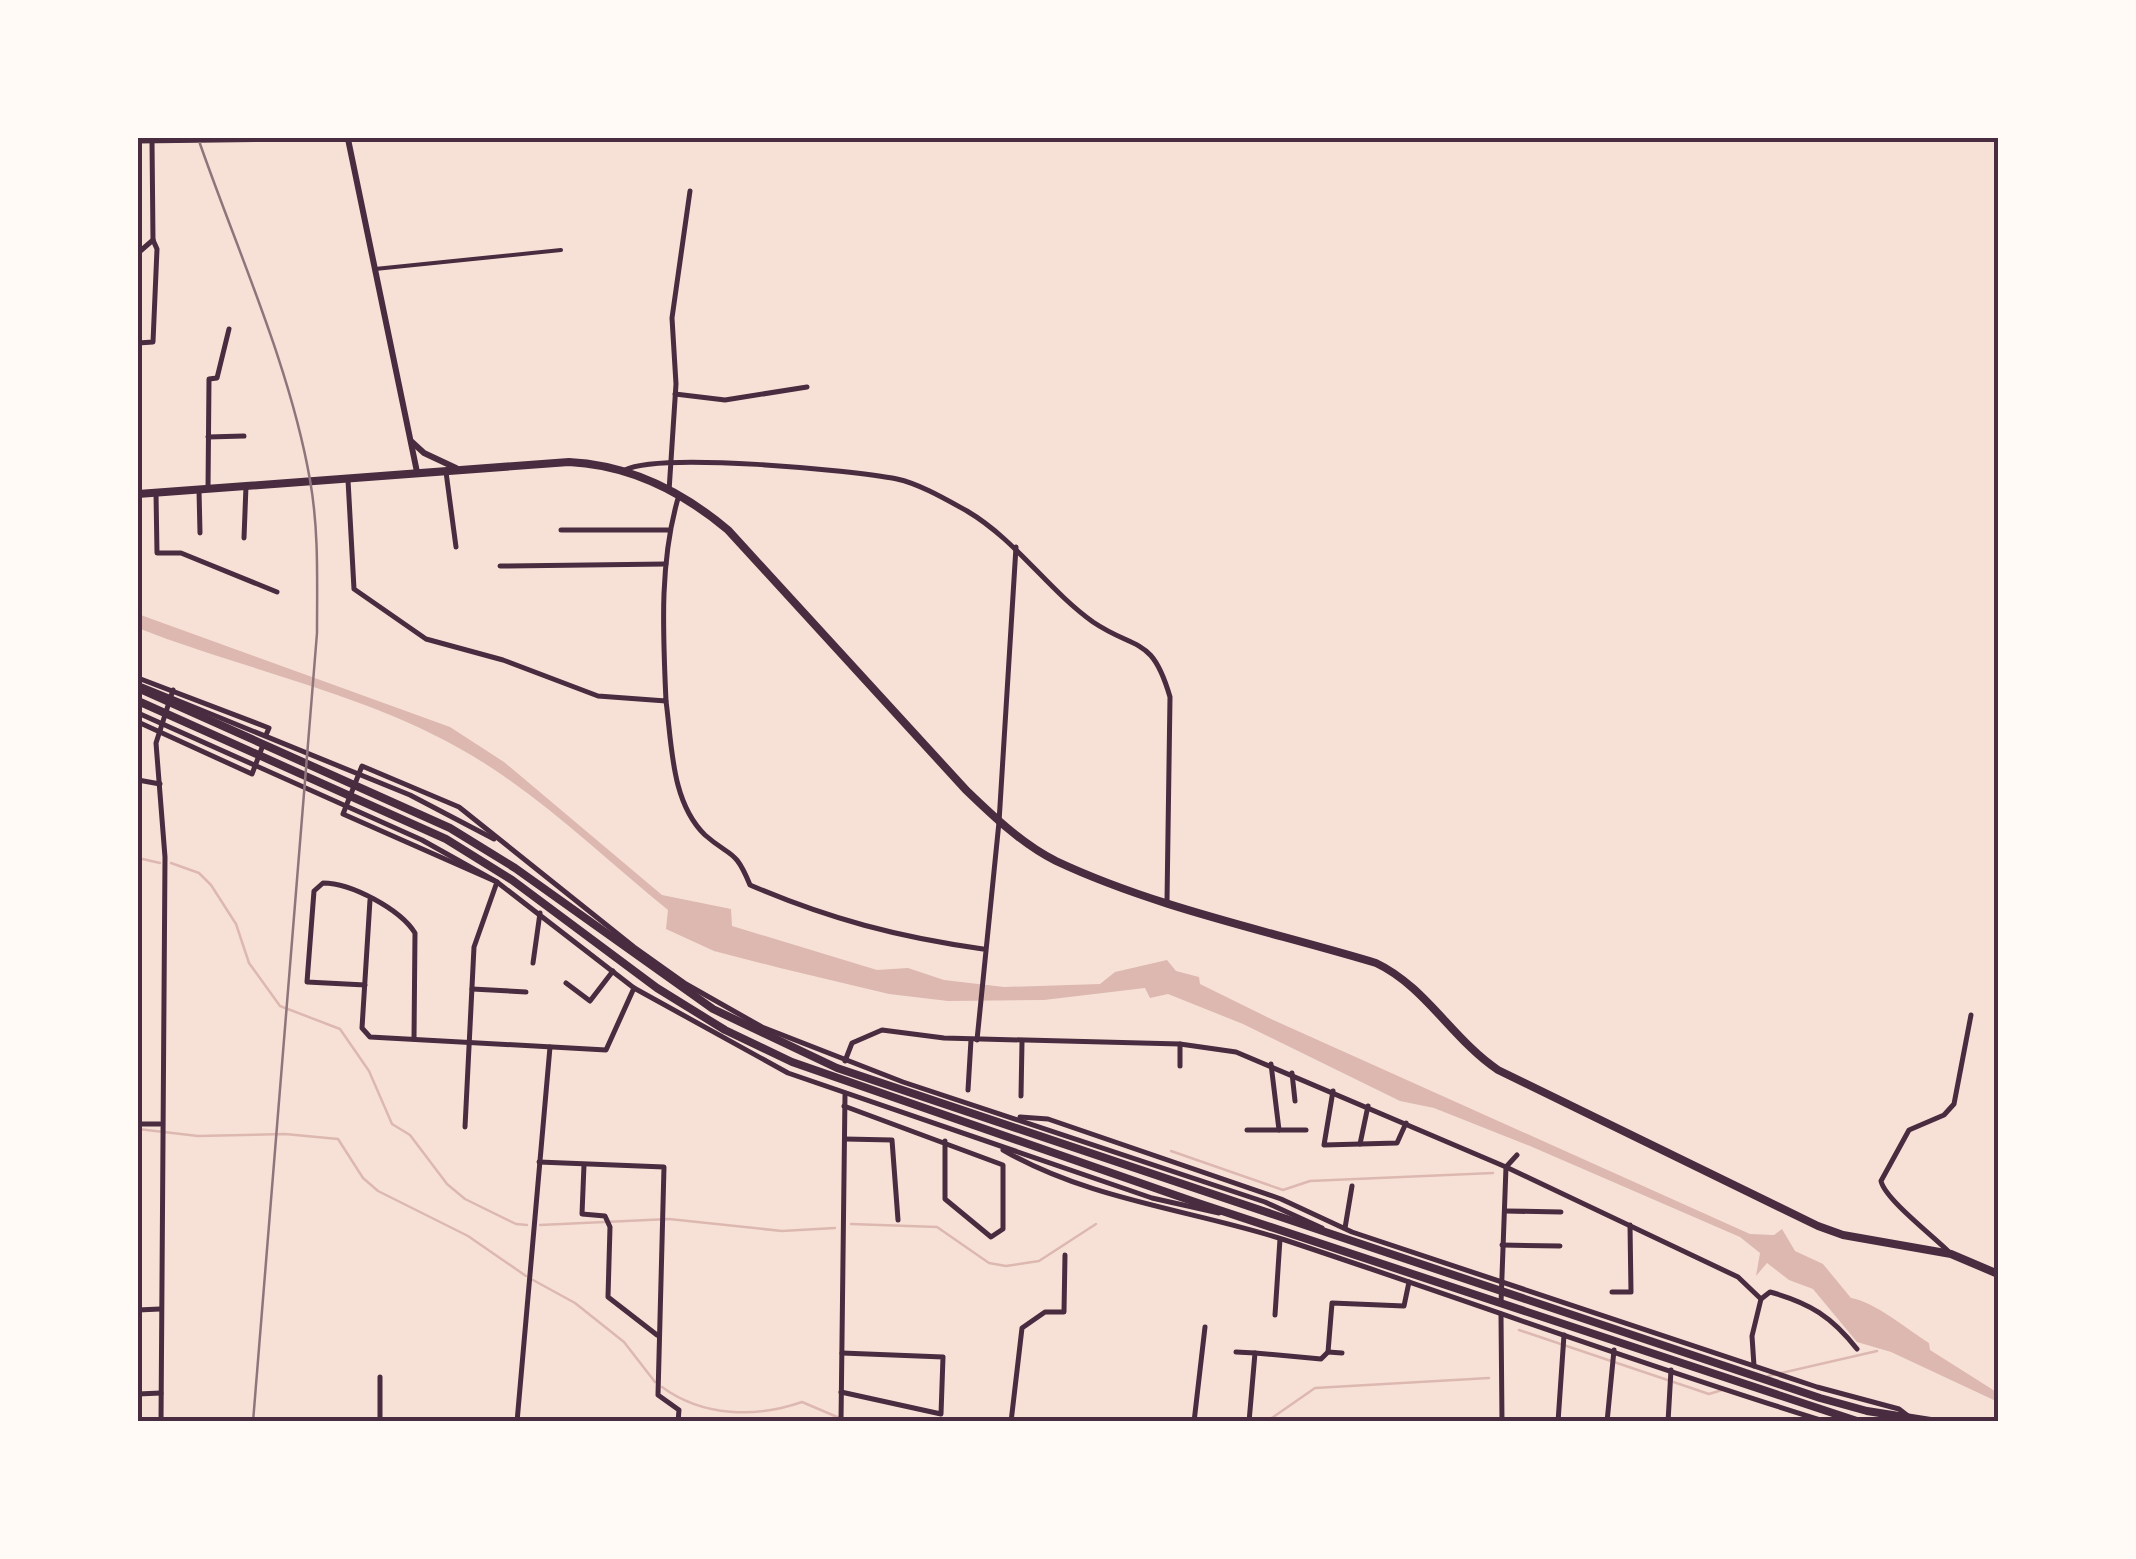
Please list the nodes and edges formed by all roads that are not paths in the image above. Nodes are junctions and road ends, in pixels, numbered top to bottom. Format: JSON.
{"nodes":[{"id":1,"x":244,"y":138,"type":"edge"},
{"id":2,"x":358,"y":138,"type":"edge"},
{"id":3,"x":348,"y":139,"type":"edge"},
{"id":4,"x":138,"y":141,"type":"edge"},
{"id":5,"x":152,"y":141,"type":"junction"},
{"id":6,"x":690,"y":191,"type":"dead end"},
{"id":7,"x":152,"y":240,"type":"junction"},
{"id":8,"x":561,"y":250,"type":"dead end"},
{"id":9,"x":138,"y":253,"type":"edge"},
{"id":10,"x":375,"y":269,"type":"junction"},
{"id":11,"x":229,"y":329,"type":"dead end"},
{"id":12,"x":138,"y":343,"type":"edge"},
{"id":13,"x":807,"y":387,"type":"dead end"},
{"id":14,"x":675,"y":394,"type":"junction"},
{"id":15,"x":244,"y":436,"type":"dead end"},
{"id":16,"x":208,"y":437,"type":"junction"},
{"id":17,"x":411,"y":441,"type":"junction"},
{"id":18,"x":668,"y":462,"type":"junction"},
{"id":19,"x":451,"y":469,"type":"junction"},
{"id":20,"x":625,"y":470,"type":"junction"},
{"id":21,"x":417,"y":472,"type":"junction"},
{"id":22,"x":348,"y":480,"type":"junction"},
{"id":23,"x":246,"y":486,"type":"junction"},
{"id":24,"x":204,"y":490,"type":"junction"},
{"id":25,"x":669,"y":490,"type":"junction"},
{"id":26,"x":156,"y":493,"type":"junction"},
{"id":27,"x":138,"y":494,"type":"edge"},
{"id":28,"x":679,"y":496,"type":"junction"},
{"id":29,"x":561,"y":530,"type":"dead end"},
{"id":30,"x":668,"y":530,"type":"junction"},
{"id":31,"x":200,"y":532,"type":"dead end"},
{"id":32,"x":244,"y":538,"type":"dead end"},
{"id":33,"x":456,"y":547,"type":"dead end"},
{"id":34,"x":1016,"y":547,"type":"junction"},
{"id":35,"x":666,"y":564,"type":"junction"},
{"id":36,"x":500,"y":566,"type":"dead end"},
{"id":37,"x":277,"y":592,"type":"dead end"},
{"id":38,"x":138,"y":684,"type":"edge"},
{"id":39,"x":173,"y":690,"type":"junction"},
{"id":40,"x":666,"y":701,"type":"junction"},
{"id":41,"x":138,"y":702,"type":"edge"},
{"id":42,"x":138,"y":713,"type":"edge"},
{"id":43,"x":138,"y":722,"type":"edge"},
{"id":44,"x":157,"y":730,"type":"junction"},
{"id":45,"x":138,"y":780,"type":"edge"},
{"id":46,"x":160,"y":784,"type":"junction"},
{"id":47,"x":999,"y":822,"type":"junction"},
{"id":48,"x":505,"y":846,"type":"junction"},
{"id":49,"x":498,"y":882,"type":"junction"},
{"id":50,"x":370,"y":900,"type":"junction"},
{"id":51,"x":1168,"y":901,"type":"junction"},
{"id":52,"x":540,"y":913,"type":"junction"},
{"id":53,"x":983,"y":949,"type":"junction"},
{"id":54,"x":533,"y":963,"type":"dead end"},
{"id":55,"x":613,"y":971,"type":"junction"},
{"id":56,"x":566,"y":983,"type":"dead end"},
{"id":57,"x":365,"y":985,"type":"junction"},
{"id":58,"x":634,"y":988,"type":"junction"},
{"id":59,"x":472,"y":989,"type":"junction"},
{"id":60,"x":526,"y":992,"type":"dead end"},
{"id":61,"x":1970,"y":1015,"type":"dead end"},
{"id":62,"x":414,"y":1039,"type":"junction"},
{"id":63,"x":974,"y":1040,"type":"junction"},
{"id":64,"x":469,"y":1042,"type":"junction"},
{"id":65,"x":1022,"y":1042,"type":"junction"},
{"id":66,"x":1180,"y":1044,"type":"junction"},
{"id":67,"x":550,"y":1047,"type":"junction"},
{"id":68,"x":845,"y":1061,"type":"junction"},
{"id":69,"x":1271,"y":1064,"type":"junction"},
{"id":70,"x":1180,"y":1066,"type":"dead end"},
{"id":71,"x":1292,"y":1074,"type":"junction"},
{"id":72,"x":968,"y":1090,"type":"dead end"},
{"id":73,"x":1333,"y":1092,"type":"junction"},
{"id":74,"x":845,"y":1094,"type":"junction"},
{"id":75,"x":1020,"y":1096,"type":"dead end"},
{"id":76,"x":1295,"y":1101,"type":"dead end"},
{"id":77,"x":844,"y":1106,"type":"junction"},
{"id":78,"x":1368,"y":1106,"type":"junction"},
{"id":79,"x":1406,"y":1123,"type":"junction"},
{"id":80,"x":138,"y":1124,"type":"edge"},
{"id":81,"x":160,"y":1124,"type":"junction"},
{"id":82,"x":466,"y":1126,"type":"dead end"},
{"id":83,"x":1247,"y":1130,"type":"dead end"},
{"id":84,"x":1279,"y":1130,"type":"junction"},
{"id":85,"x":1306,"y":1130,"type":"dead end"},
{"id":86,"x":844,"y":1139,"type":"junction"},
{"id":87,"x":945,"y":1141,"type":"junction"},
{"id":88,"x":992,"y":1144,"type":"junction"},
{"id":89,"x":1360,"y":1144,"type":"junction"},
{"id":90,"x":1517,"y":1155,"type":"dead end"},
{"id":91,"x":539,"y":1162,"type":"junction"},
{"id":92,"x":584,"y":1164,"type":"junction"},
{"id":93,"x":1506,"y":1168,"type":"junction"},
{"id":94,"x":1352,"y":1186,"type":"dead end"},
{"id":95,"x":1505,"y":1211,"type":"junction"},
{"id":96,"x":1561,"y":1212,"type":"dead end"},
{"id":97,"x":898,"y":1220,"type":"dead end"},
{"id":98,"x":1252,"y":1220,"type":"junction"},
{"id":99,"x":1630,"y":1225,"type":"junction"},
{"id":100,"x":1343,"y":1233,"type":"junction"},
{"id":101,"x":1280,"y":1238,"type":"junction"},
{"id":102,"x":1502,"y":1246,"type":"junction"},
{"id":103,"x":1560,"y":1246,"type":"dead end"},
{"id":104,"x":1951,"y":1254,"type":"junction"},
{"id":105,"x":1065,"y":1255,"type":"dead end"},
{"id":106,"x":1998,"y":1274,"type":"edge"},
{"id":107,"x":1409,"y":1282,"type":"junction"},
{"id":108,"x":1500,"y":1282,"type":"junction"},
{"id":109,"x":1612,"y":1292,"type":"dead end"},
{"id":110,"x":1761,"y":1299,"type":"junction"},
{"id":111,"x":160,"y":1309,"type":"junction"},
{"id":112,"x":138,"y":1310,"type":"edge"},
{"id":113,"x":1501,"y":1312,"type":"junction"},
{"id":114,"x":1274,"y":1315,"type":"dead end"},
{"id":115,"x":1205,"y":1327,"type":"dead end"},
{"id":116,"x":1564,"y":1334,"type":"junction"},
{"id":117,"x":657,"y":1335,"type":"junction"},
{"id":118,"x":1857,"y":1349,"type":"dead end"},
{"id":119,"x":1614,"y":1350,"type":"junction"},
{"id":120,"x":1236,"y":1352,"type":"dead end"},
{"id":121,"x":1328,"y":1352,"type":"junction"},
{"id":122,"x":842,"y":1353,"type":"junction"},
{"id":123,"x":1255,"y":1353,"type":"junction"},
{"id":124,"x":1342,"y":1353,"type":"dead end"},
{"id":125,"x":1754,"y":1366,"type":"junction"},
{"id":126,"x":1671,"y":1370,"type":"junction"},
{"id":127,"x":380,"y":1378,"type":"dead end"},
{"id":128,"x":161,"y":1392,"type":"junction"},
{"id":129,"x":840,"y":1392,"type":"junction"},
{"id":130,"x":138,"y":1394,"type":"edge"},
{"id":131,"x":161,"y":1422,"type":"edge"},
{"id":132,"x":380,"y":1422,"type":"edge"},
{"id":133,"x":517,"y":1422,"type":"edge"},
{"id":134,"x":678,"y":1422,"type":"edge"},
{"id":135,"x":842,"y":1422,"type":"edge"},
{"id":136,"x":1011,"y":1422,"type":"edge"},
{"id":137,"x":1194,"y":1422,"type":"edge"},
{"id":138,"x":1249,"y":1422,"type":"edge"},
{"id":139,"x":1502,"y":1422,"type":"edge"},
{"id":140,"x":1558,"y":1422,"type":"edge"},
{"id":141,"x":1607,"y":1422,"type":"edge"},
{"id":142,"x":1668,"y":1422,"type":"edge"},
{"id":143,"x":1828,"y":1422,"type":"edge"},
{"id":144,"x":1860,"y":1422,"type":"edge"},
{"id":145,"x":1914,"y":1422,"type":"edge"},
{"id":146,"x":1937,"y":1422,"type":"edge"}],
"edges":[{"from":1,"to":3,"type":"street"},
{"from":1,"to":5,"type":"street"},
{"from":2,"to":3,"type":"street"},
{"from":3,"to":10,"type":"street"},
{"from":4,"to":5,"type":"street"},
{"from":5,"to":7,"type":"street"},
{"from":6,"to":14,"type":"street"},
{"from":7,"to":9,"type":"street"},
{"from":7,"to":12,"type":"street"},
{"from":8,"to":10,"type":"street"},
{"from":10,"to":17,"type":"street"},
{"from":11,"to":16,"type":"street"},
{"from":13,"to":14,"type":"street"},
{"from":14,"to":18,"type":"street"},
{"from":15,"to":16,"type":"street"},
{"from":16,"to":24,"type":"street"},
{"from":17,"to":19,"type":"street"},
{"from":17,"to":21,"type":"street"},
{"from":18,"to":20,"type":"street"},
{"from":18,"to":25,"type":"street"},
{"from":18,"to":34,"type":"street"},
{"from":19,"to":20,"type":"main road"},
{"from":19,"to":21,"type":"main road"},
{"from":19,"to":33,"type":"street"},
{"from":20,"to":25,"type":"main road"},
{"from":21,"to":22,"type":"main road"},
{"from":22,"to":23,"type":"main road"},
{"from":22,"to":40,"type":"street"},
{"from":23,"to":24,"type":"main road"},
{"from":23,"to":32,"type":"street"},
{"from":24,"to":26,"type":"main road"},
{"from":24,"to":31,"type":"street"},
{"from":25,"to":28,"type":"main road"},
{"from":26,"to":27,"type":"main road"},
{"from":26,"to":37,"type":"street"},
{"from":28,"to":30,"type":"street"},
{"from":28,"to":47,"type":"main road"},
{"from":29,"to":30,"type":"street"},
{"from":30,"to":35,"type":"street"},
{"from":34,"to":47,"type":"street"},
{"from":34,"to":51,"type":"street"},
{"from":35,"to":36,"type":"street"},
{"from":35,"to":40,"type":"street"},
{"from":38,"to":39,"type":"street"},
{"from":38,"to":48,"type":"street"},
{"from":38,"to":100,"type":"main road"},
{"from":39,"to":44,"type":"street"},
{"from":39,"to":44,"type":"street"},
{"from":40,"to":53,"type":"street"},
{"from":41,"to":98,"type":"main road"},
{"from":42,"to":49,"type":"street"},
{"from":43,"to":44,"type":"street"},
{"from":44,"to":46,"type":"street"},
{"from":45,"to":46,"type":"street"},
{"from":46,"to":81,"type":"street"},
{"from":47,"to":51,"type":"main road"},
{"from":47,"to":53,"type":"street"},
{"from":48,"to":49,"type":"street"},
{"from":48,"to":68,"type":"street"},
{"from":49,"to":52,"type":"street"},
{"from":49,"to":59,"type":"street"},
{"from":50,"to":57,"type":"street"},
{"from":50,"to":57,"type":"street"},
{"from":50,"to":62,"type":"street"},
{"from":51,"to":104,"type":"main road"},
{"from":52,"to":54,"type":"street"},
{"from":52,"to":55,"type":"street"},
{"from":53,"to":63,"type":"street"},
{"from":55,"to":56,"type":"street"},
{"from":55,"to":58,"type":"street"},
{"from":57,"to":62,"type":"street"},
{"from":58,"to":67,"type":"street"},
{"from":58,"to":74,"type":"street"},
{"from":59,"to":60,"type":"street"},
{"from":59,"to":64,"type":"street"},
{"from":61,"to":104,"type":"street"},
{"from":62,"to":64,"type":"street"},
{"from":63,"to":65,"type":"street"},
{"from":63,"to":68,"type":"street"},
{"from":63,"to":72,"type":"street"},
{"from":64,"to":67,"type":"street"},
{"from":64,"to":82,"type":"street"},
{"from":65,"to":66,"type":"street"},
{"from":65,"to":75,"type":"street"},
{"from":66,"to":69,"type":"street"},
{"from":66,"to":70,"type":"street"},
{"from":67,"to":91,"type":"street"},
{"from":68,"to":100,"type":"street"},
{"from":69,"to":71,"type":"street"},
{"from":69,"to":84,"type":"street"},
{"from":71,"to":73,"type":"street"},
{"from":71,"to":76,"type":"street"},
{"from":73,"to":78,"type":"street"},
{"from":73,"to":89,"type":"street"},
{"from":74,"to":77,"type":"street"},
{"from":74,"to":88,"type":"street"},
{"from":77,"to":86,"type":"street"},
{"from":77,"to":87,"type":"street"},
{"from":78,"to":79,"type":"street"},
{"from":78,"to":89,"type":"street"},
{"from":79,"to":89,"type":"street"},
{"from":79,"to":93,"type":"street"},
{"from":80,"to":81,"type":"street"},
{"from":81,"to":111,"type":"street"},
{"from":83,"to":84,"type":"street"},
{"from":84,"to":85,"type":"street"},
{"from":86,"to":97,"type":"street"},
{"from":86,"to":122,"type":"street"},
{"from":87,"to":87,"type":"street"},
{"from":88,"to":98,"type":"street"},
{"from":88,"to":101,"type":"street"},
{"from":90,"to":93,"type":"street"},
{"from":91,"to":92,"type":"street"},
{"from":91,"to":133,"type":"street"},
{"from":92,"to":117,"type":"street"},
{"from":92,"to":117,"type":"street"},
{"from":93,"to":95,"type":"street"},
{"from":93,"to":99,"type":"street"},
{"from":94,"to":100,"type":"street"},
{"from":95,"to":96,"type":"street"},
{"from":95,"to":102,"type":"street"},
{"from":98,"to":144,"type":"main road"},
{"from":99,"to":109,"type":"street"},
{"from":99,"to":110,"type":"street"},
{"from":100,"to":108,"type":"street"},
{"from":100,"to":146,"type":"main road"},
{"from":101,"to":107,"type":"street"},
{"from":101,"to":114,"type":"street"},
{"from":102,"to":103,"type":"street"},
{"from":102,"to":108,"type":"street"},
{"from":104,"to":106,"type":"main road"},
{"from":105,"to":136,"type":"street"},
{"from":107,"to":113,"type":"street"},
{"from":107,"to":121,"type":"street"},
{"from":108,"to":113,"type":"street"},
{"from":108,"to":125,"type":"street"},
{"from":110,"to":118,"type":"street"},
{"from":110,"to":125,"type":"street"},
{"from":111,"to":112,"type":"street"},
{"from":111,"to":128,"type":"street"},
{"from":113,"to":116,"type":"street"},
{"from":113,"to":139,"type":"street"},
{"from":115,"to":137,"type":"street"},
{"from":116,"to":119,"type":"street"},
{"from":116,"to":140,"type":"street"},
{"from":117,"to":134,"type":"street"},
{"from":119,"to":126,"type":"street"},
{"from":119,"to":141,"type":"street"},
{"from":120,"to":123,"type":"street"},
{"from":121,"to":123,"type":"street"},
{"from":121,"to":124,"type":"street"},
{"from":122,"to":129,"type":"street"},
{"from":122,"to":129,"type":"street"},
{"from":123,"to":138,"type":"street"},
{"from":125,"to":145,"type":"street"},
{"from":126,"to":142,"type":"street"},
{"from":126,"to":143,"type":"street"},
{"from":127,"to":132,"type":"street"},
{"from":128,"to":130,"type":"street"},
{"from":128,"to":131,"type":"street"},
{"from":129,"to":135,"type":"street"}]}
